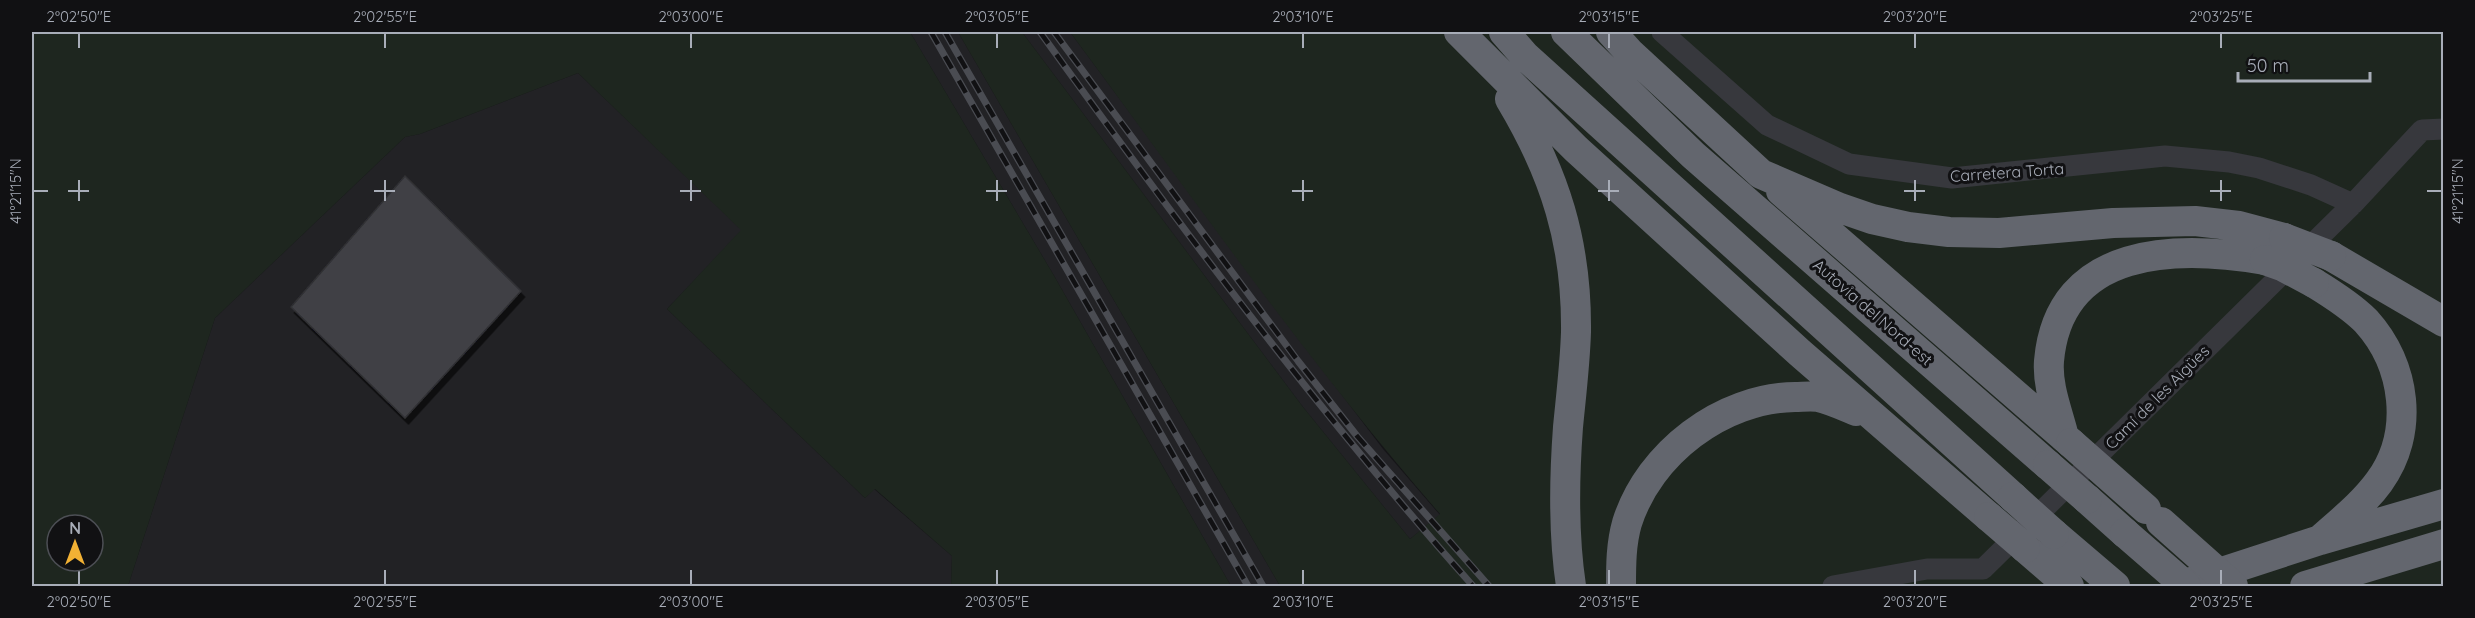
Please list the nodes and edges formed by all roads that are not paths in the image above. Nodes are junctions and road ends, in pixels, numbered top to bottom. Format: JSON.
{"nodes":[{"id":1,"x":1459,"y":32,"type":"edge"},
{"id":2,"x":1504,"y":32,"type":"edge"},
{"id":3,"x":1566,"y":32,"type":"edge"},
{"id":4,"x":1611,"y":32,"type":"edge"},
{"id":5,"x":1662,"y":32,"type":"edge"},
{"id":6,"x":1486,"y":61,"type":"junction"},
{"id":7,"x":2444,"y":129,"type":"edge"},
{"id":8,"x":1761,"y":174,"type":"junction"},
{"id":9,"x":2353,"y":204,"type":"junction"},
{"id":10,"x":2444,"y":322,"type":"edge"},
{"id":11,"x":1876,"y":420,"type":"junction"},
{"id":12,"x":2068,"y":440,"type":"junction"},
{"id":13,"x":2444,"y":504,"type":"edge"},
{"id":14,"x":2320,"y":540,"type":"junction"},
{"id":15,"x":2444,"y":544,"type":"edge"},
{"id":16,"x":1571,"y":586,"type":"edge"},
{"id":17,"x":1621,"y":586,"type":"edge"},
{"id":18,"x":1833,"y":586,"type":"edge"},
{"id":19,"x":2069,"y":586,"type":"edge"},
{"id":20,"x":2115,"y":586,"type":"edge"},
{"id":21,"x":2179,"y":586,"type":"edge"},
{"id":22,"x":2186,"y":586,"type":"edge"},
{"id":23,"x":2233,"y":586,"type":"edge"},
{"id":24,"x":2305,"y":586,"type":"edge"}],
"edges":[{"from":1,"to":6,"type":"highway"},
{"from":2,"to":20,"type":"highway","bridge":true},
{"from":3,"to":22,"type":"highway","name":"Autovia del Nord-est","bridge":true},
{"from":4,"to":8,"type":"highway"},
{"from":5,"to":9,"type":"street","name":"Carretera Torta"},
{"from":6,"to":11,"type":"highway"},
{"from":6,"to":16,"type":"highway"},
{"from":7,"to":9,"type":"street","name":"Camí de les Aigües"},
{"from":8,"to":10,"type":"highway","bridge":true},
{"from":8,"to":12,"type":"highway"},
{"from":9,"to":18,"type":"street","name":"Camí de les Aigües"},
{"from":11,"to":17,"type":"highway"},
{"from":11,"to":19,"type":"highway","bridge":true},
{"from":12,"to":14,"type":"highway","bridge":true},
{"from":12,"to":23,"type":"highway","bridge":true},
{"from":13,"to":14,"type":"highway"},
{"from":14,"to":21,"type":"highway"},
{"from":15,"to":24,"type":"highway"}]}
